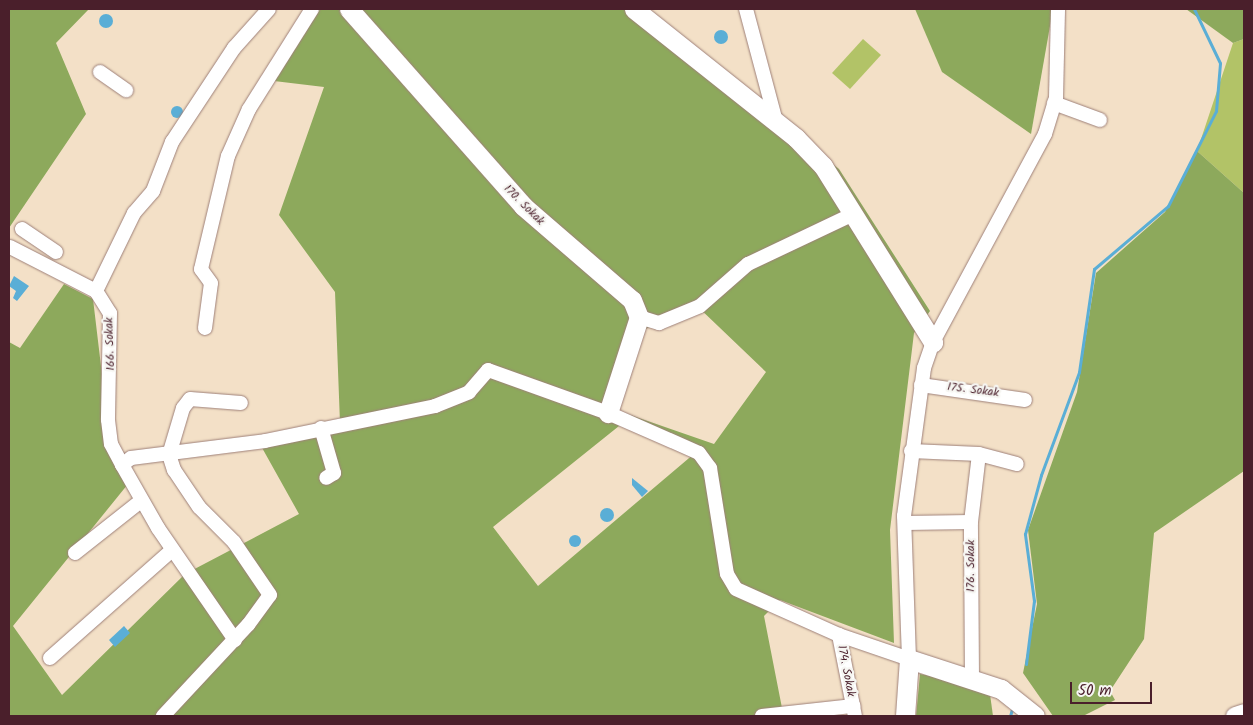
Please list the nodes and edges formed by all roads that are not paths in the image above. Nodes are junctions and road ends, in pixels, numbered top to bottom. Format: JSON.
{"nodes":[{"id":1,"x":269,"y":9,"type":"edge"},
{"id":2,"x":312,"y":9,"type":"edge"},
{"id":3,"x":349,"y":9,"type":"edge"},
{"id":4,"x":634,"y":9,"type":"edge"},
{"id":5,"x":746,"y":9,"type":"edge"},
{"id":6,"x":1058,"y":9,"type":"edge"},
{"id":7,"x":100,"y":72,"type":"dead end"},
{"id":8,"x":126,"y":90,"type":"dead end"},
{"id":9,"x":1054,"y":103,"type":"junction"},
{"id":10,"x":1100,"y":120,"type":"dead end"},
{"id":11,"x":776,"y":122,"type":"junction"},
{"id":12,"x":850,"y":215,"type":"junction"},
{"id":13,"x":22,"y":229,"type":"dead end"},
{"id":14,"x":10,"y":246,"type":"edge"},
{"id":15,"x":56,"y":252,"type":"dead end"},
{"id":16,"x":96,"y":291,"type":"junction"},
{"id":17,"x":639,"y":317,"type":"junction"},
{"id":18,"x":205,"y":328,"type":"dead end"},
{"id":19,"x":933,"y":342,"type":"junction"},
{"id":20,"x":921,"y":385,"type":"junction"},
{"id":21,"x":1025,"y":400,"type":"dead end"},
{"id":22,"x":241,"y":403,"type":"dead end"},
{"id":23,"x":608,"y":413,"type":"junction"},
{"id":24,"x":321,"y":428,"type":"junction"},
{"id":25,"x":912,"y":451,"type":"junction"},
{"id":26,"x":979,"y":454,"type":"junction"},
{"id":27,"x":169,"y":455,"type":"junction"},
{"id":28,"x":1017,"y":464,"type":"dead end"},
{"id":29,"x":122,"y":465,"type":"junction"},
{"id":30,"x":326,"y":478,"type":"dead end"},
{"id":31,"x":142,"y":500,"type":"junction"},
{"id":32,"x":904,"y":522,"type":"junction"},
{"id":33,"x":971,"y":522,"type":"junction"},
{"id":34,"x":172,"y":550,"type":"junction"},
{"id":35,"x":75,"y":553,"type":"dead end"},
{"id":36,"x":839,"y":635,"type":"junction"},
{"id":37,"x":235,"y":640,"type":"junction"},
{"id":38,"x":50,"y":658,"type":"dead end"},
{"id":39,"x":909,"y":658,"type":"junction"},
{"id":40,"x":972,"y":679,"type":"junction"},
{"id":41,"x":854,"y":711,"type":"edge"},
{"id":42,"x":1244,"y":713,"type":"edge"},
{"id":43,"x":163,"y":716,"type":"edge"},
{"id":44,"x":762,"y":716,"type":"edge"},
{"id":45,"x":905,"y":716,"type":"edge"},
{"id":46,"x":1035,"y":716,"type":"edge"},
{"id":47,"x":1235,"y":716,"type":"edge"}],
"edges":[{"from":1,"to":16,"type":"street"},
{"from":2,"to":18,"type":"street"},
{"from":3,"to":17,"type":"street","name":"170. Sokak"},
{"from":4,"to":11,"type":"street"},
{"from":5,"to":11,"type":"street"},
{"from":6,"to":9,"type":"street"},
{"from":7,"to":8,"type":"street"},
{"from":9,"to":10,"type":"street"},
{"from":9,"to":19,"type":"street"},
{"from":11,"to":12,"type":"street"},
{"from":12,"to":17,"type":"street"},
{"from":12,"to":19,"type":"street"},
{"from":13,"to":15,"type":"street"},
{"from":14,"to":16,"type":"street"},
{"from":16,"to":29,"type":"street","name":"166. Sokak"},
{"from":17,"to":23,"type":"street"},
{"from":19,"to":20,"type":"street"},
{"from":20,"to":21,"type":"street","name":"175. Sokak"},
{"from":20,"to":25,"type":"street"},
{"from":22,"to":27,"type":"street"},
{"from":23,"to":24,"type":"street"},
{"from":23,"to":36,"type":"street"},
{"from":24,"to":27,"type":"street"},
{"from":24,"to":30,"type":"street"},
{"from":25,"to":26,"type":"street"},
{"from":25,"to":32,"type":"street"},
{"from":26,"to":28,"type":"street"},
{"from":26,"to":33,"type":"street","name":"176. Sokak"},
{"from":27,"to":29,"type":"street"},
{"from":27,"to":37,"type":"street"},
{"from":29,"to":31,"type":"street","name":"166. Sokak"},
{"from":31,"to":34,"type":"street","name":"166. Sokak"},
{"from":31,"to":35,"type":"street"},
{"from":32,"to":33,"type":"street"},
{"from":32,"to":39,"type":"street"},
{"from":33,"to":40,"type":"street","name":"176. Sokak"},
{"from":34,"to":37,"type":"street","name":"166. Sokak"},
{"from":34,"to":38,"type":"street"},
{"from":36,"to":39,"type":"street"},
{"from":36,"to":41,"type":"street","name":"174. Sokak"},
{"from":37,"to":43,"type":"street"},
{"from":39,"to":40,"type":"street"},
{"from":39,"to":45,"type":"street"},
{"from":40,"to":46,"type":"street"},
{"from":41,"to":44,"type":"street"},
{"from":42,"to":47,"type":"street"}]}
